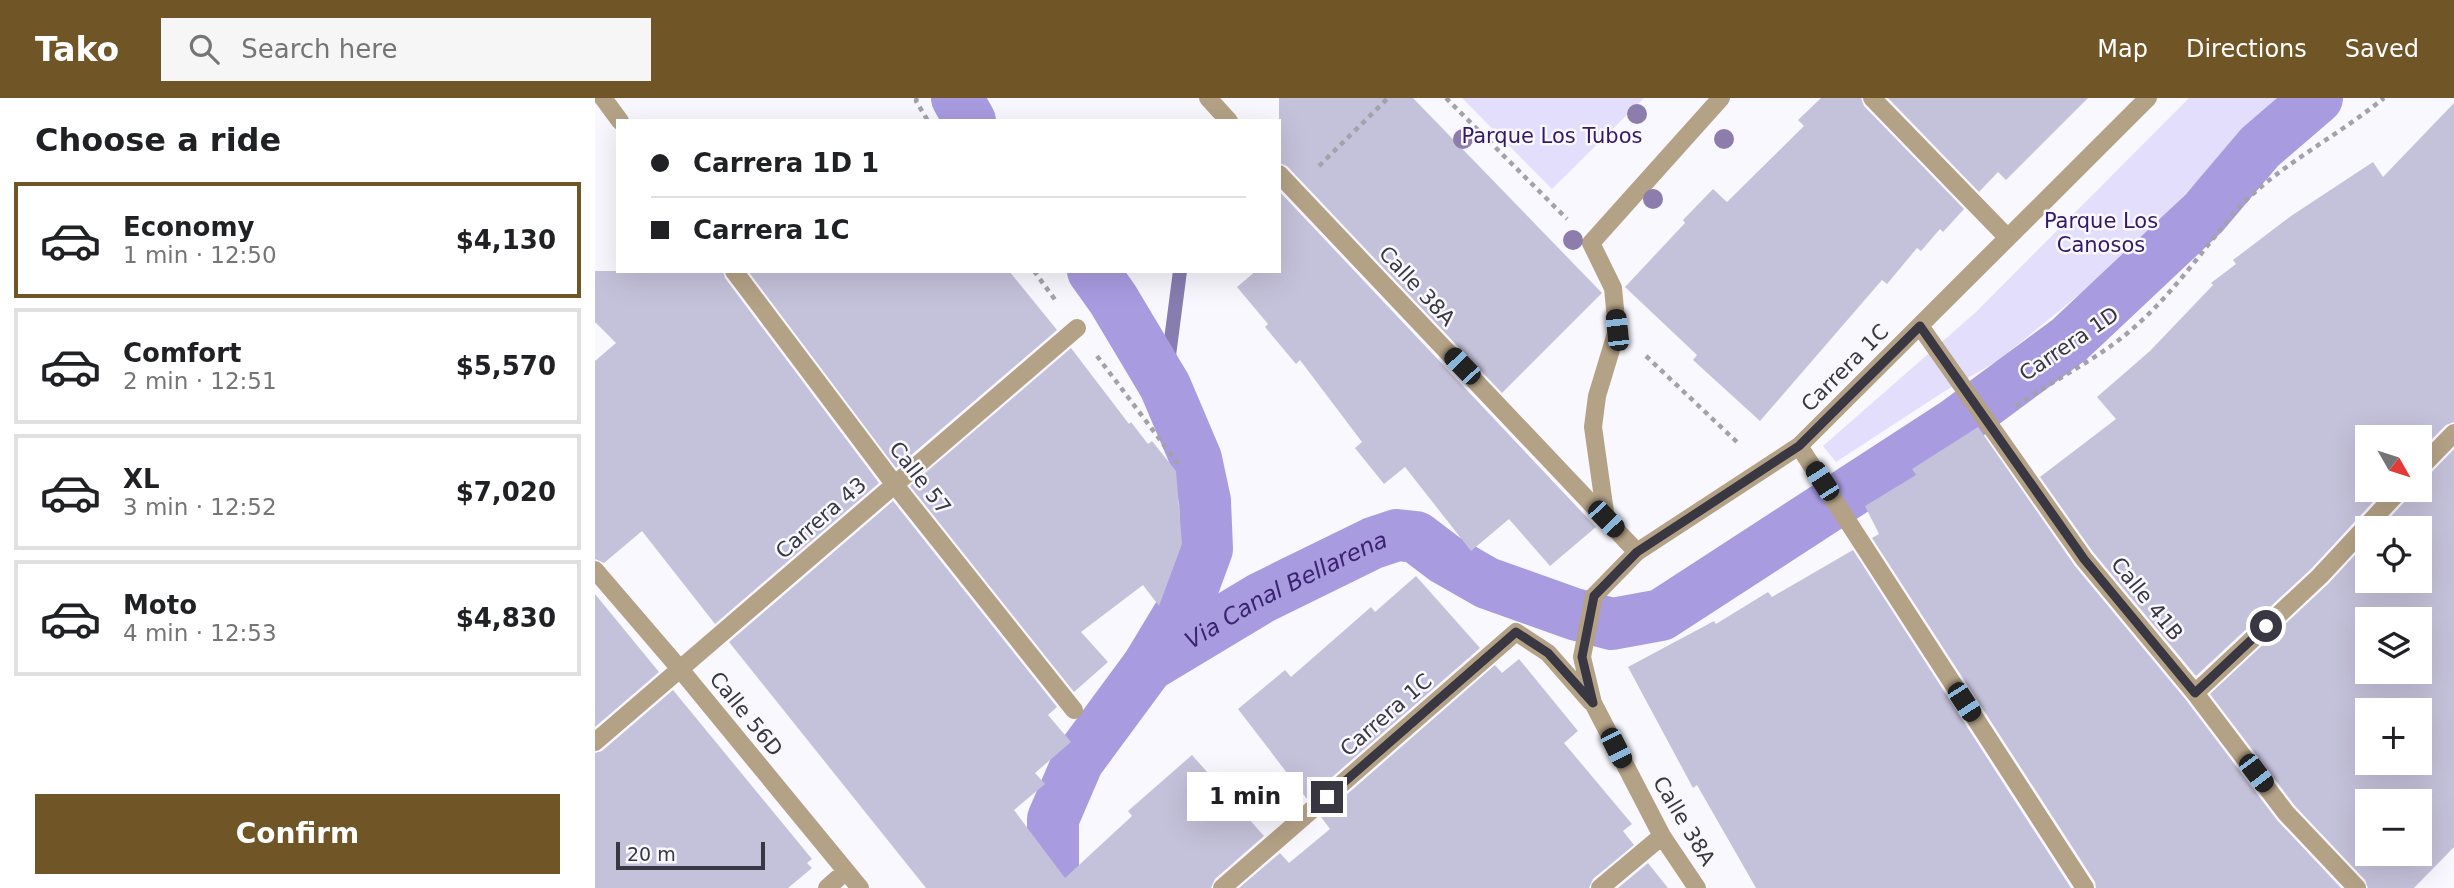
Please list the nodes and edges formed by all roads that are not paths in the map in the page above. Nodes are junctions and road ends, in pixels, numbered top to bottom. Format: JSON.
{"nodes":[{"id":1,"x":603,"y":98,"type":"edge"},
{"id":2,"x":1208,"y":98,"type":"edge"},
{"id":3,"x":1721,"y":98,"type":"edge"},
{"id":4,"x":1872,"y":98,"type":"edge"},
{"id":5,"x":2148,"y":98,"type":"edge"},
{"id":6,"x":619,"y":119,"type":"edge"},
{"id":7,"x":1227,"y":119,"type":"edge"},
{"id":8,"x":1281,"y":176,"type":"edge"},
{"id":9,"x":2007,"y":237,"type":"junction"},
{"id":10,"x":736,"y":273,"type":"edge"},
{"id":11,"x":1920,"y":326,"type":"junction"},
{"id":12,"x":1077,"y":328,"type":"road end"},
{"id":13,"x":2454,"y":433,"type":"edge"},
{"id":14,"x":1799,"y":446,"type":"junction"},
{"id":15,"x":2433,"y":455,"type":"edge"},
{"id":16,"x":895,"y":485,"type":"junction"},
{"id":17,"x":2389,"y":502,"type":"edge"},
{"id":18,"x":1606,"y":519,"type":"junction"},
{"id":19,"x":1637,"y":552,"type":"junction"},
{"id":20,"x":595,"y":570,"type":"edge"},
{"id":21,"x":1516,"y":632,"type":"joint"},
{"id":22,"x":1582,"y":657,"type":"joint"},
{"id":23,"x":680,"y":669,"type":"junction"},
{"id":24,"x":2195,"y":693,"type":"junction"},
{"id":25,"x":1593,"y":703,"type":"junction"},
{"id":26,"x":1074,"y":710,"type":"dead end"},
{"id":27,"x":595,"y":742,"type":"edge"},
{"id":28,"x":1662,"y":836,"type":"junction"},
{"id":29,"x":846,"y":872,"type":"junction"},
{"id":30,"x":827,"y":888,"type":"edge"},
{"id":31,"x":860,"y":888,"type":"edge"},
{"id":32,"x":1222,"y":888,"type":"edge"},
{"id":33,"x":1600,"y":888,"type":"edge"},
{"id":34,"x":1697,"y":888,"type":"edge"},
{"id":35,"x":2085,"y":888,"type":"edge"},
{"id":36,"x":2357,"y":888,"type":"edge"}],
"edges":[{"from":1,"to":6,"type":"street"},
{"from":2,"to":7,"type":"street"},
{"from":3,"to":18,"type":"street"},
{"from":4,"to":9,"type":"street"},
{"from":5,"to":9,"type":"street","name":"Carrera 1C"},
{"from":8,"to":18,"type":"street","name":"Calle 38A"},
{"from":9,"to":11,"type":"street","name":"Carrera 1C"},
{"from":10,"to":16,"type":"street","name":"Calle 57"},
{"from":11,"to":14,"type":"street","name":"Carrera 1C"},
{"from":11,"to":24,"type":"street","name":"Calle 41B"},
{"from":12,"to":16,"type":"street","name":"Carrera 43"},
{"from":13,"to":15,"type":"street"},
{"from":14,"to":19,"type":"street","name":"Carrera 1C"},
{"from":14,"to":35,"type":"street"},
{"from":16,"to":23,"type":"street","name":"Carrera 43"},
{"from":16,"to":26,"type":"street","name":"Calle 57"},
{"from":17,"to":24,"type":"street"},
{"from":18,"to":19,"type":"street","name":"Calle 38A"},
{"from":19,"to":22,"type":"street","name":"Carrera 1C"},
{"from":20,"to":23,"type":"street","name":"Calle 56D"},
{"from":21,"to":25,"type":"street","name":"Calle 38A"},
{"from":21,"to":32,"type":"street","name":"Carrera 1C"},
{"from":22,"to":25,"type":"street","name":"Calle 38A"},
{"from":23,"to":27,"type":"street","name":"Carrera 43"},
{"from":23,"to":29,"type":"street","name":"Calle 56D"},
{"from":24,"to":36,"type":"street","name":"Calle 41B"},
{"from":25,"to":28,"type":"street","name":"Calle 38A"},
{"from":28,"to":33,"type":"street"},
{"from":28,"to":34,"type":"street","name":"Calle 38A"},
{"from":29,"to":30,"type":"street"},
{"from":29,"to":31,"type":"street","name":"Calle 56D"}]}
